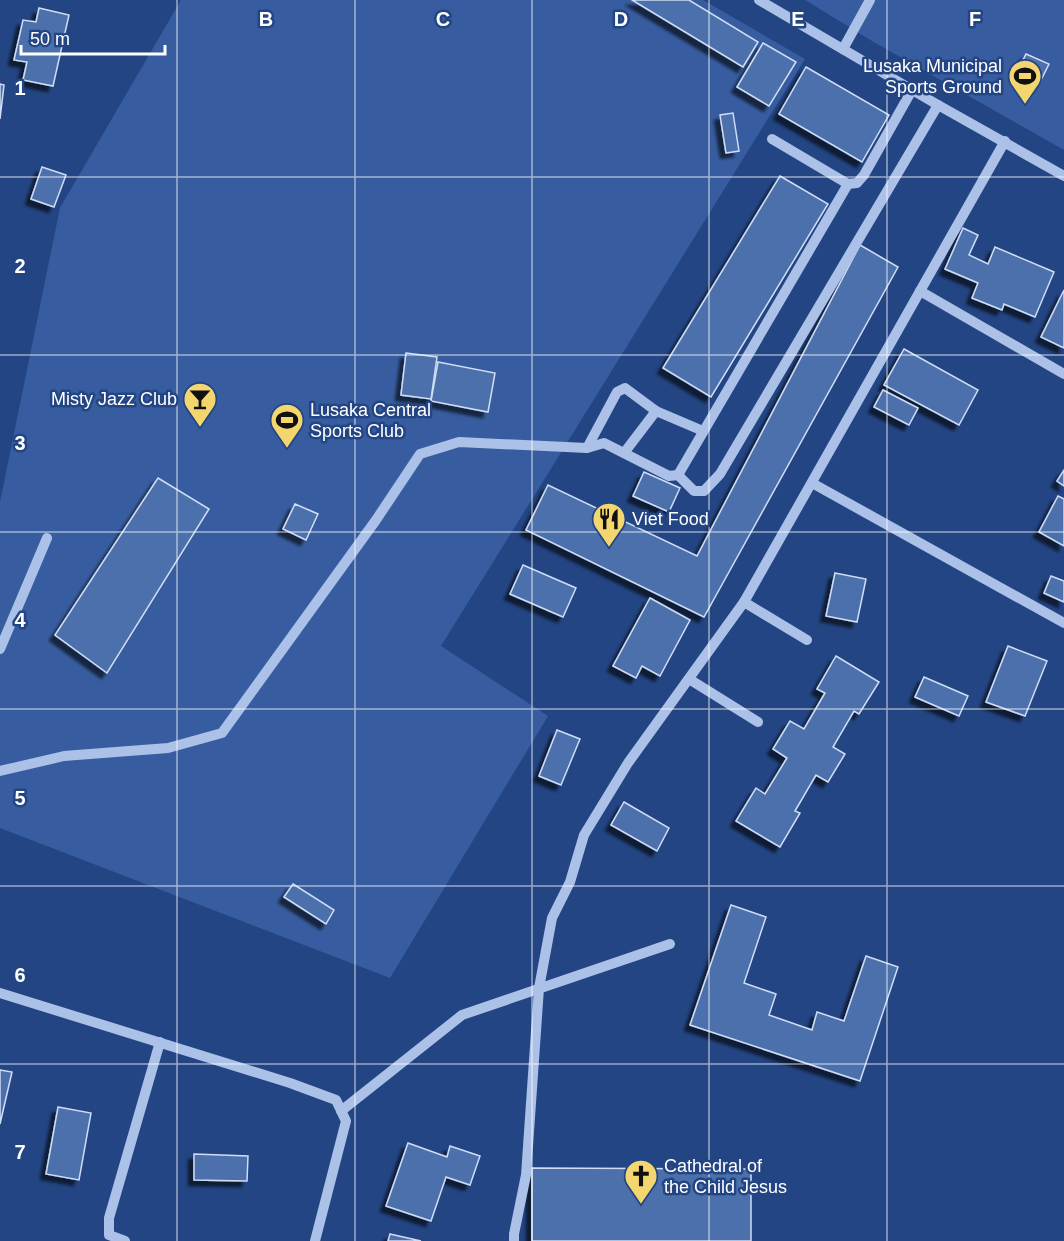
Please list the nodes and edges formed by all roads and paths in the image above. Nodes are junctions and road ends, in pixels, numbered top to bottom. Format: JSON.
{"nodes":[{"id":1,"x":759,"y":0,"type":"edge"},
{"id":2,"x":870,"y":0,"type":"edge"},
{"id":3,"x":843,"y":49,"type":"junction"},
{"id":4,"x":912,"y":90,"type":"junction"},
{"id":5,"x":938,"y":105,"type":"junction"},
{"id":6,"x":772,"y":139,"type":"dead end"},
{"id":7,"x":1005,"y":141,"type":"junction"},
{"id":8,"x":1064,"y":176,"type":"edge"},
{"id":9,"x":848,"y":184,"type":"junction"},
{"id":10,"x":920,"y":291,"type":"junction"},
{"id":11,"x":1064,"y":374,"type":"edge"},
{"id":12,"x":656,"y":411,"type":"junction"},
{"id":13,"x":703,"y":431,"type":"junction"},
{"id":14,"x":587,"y":448,"type":"junction"},
{"id":15,"x":624,"y":453,"type":"junction"},
{"id":16,"x":678,"y":475,"type":"junction"},
{"id":17,"x":812,"y":483,"type":"junction"},
{"id":18,"x":47,"y":538,"type":"dead end"},
{"id":19,"x":744,"y":602,"type":"junction"},
{"id":20,"x":1064,"y":623,"type":"edge"},
{"id":21,"x":807,"y":640,"type":"dead end"},
{"id":22,"x":0,"y":649,"type":"edge"},
{"id":23,"x":689,"y":679,"type":"junction"},
{"id":24,"x":758,"y":722,"type":"dead end"},
{"id":25,"x":0,"y":771,"type":"edge"},
{"id":26,"x":670,"y":944,"type":"dead end"},
{"id":27,"x":538,"y":988,"type":"junction"},
{"id":28,"x":0,"y":993,"type":"edge"},
{"id":29,"x":160,"y":1042,"type":"junction"},
{"id":30,"x":341,"y":1111,"type":"junction"},
{"id":31,"x":125,"y":1241,"type":"edge"},
{"id":32,"x":315,"y":1241,"type":"edge"},
{"id":33,"x":514,"y":1241,"type":"edge"}],
"edges":[{"from":1,"to":3,"type":"street"},
{"from":2,"to":3,"type":"street"},
{"from":3,"to":4,"type":"street"},
{"from":4,"to":5,"type":"street"},
{"from":4,"to":9,"type":"street"},
{"from":5,"to":7,"type":"street"},
{"from":5,"to":16,"type":"street"},
{"from":6,"to":9,"type":"street"},
{"from":7,"to":8,"type":"street"},
{"from":7,"to":10,"type":"street"},
{"from":9,"to":13,"type":"street"},
{"from":10,"to":11,"type":"street"},
{"from":10,"to":17,"type":"street"},
{"from":12,"to":13,"type":"street"},
{"from":12,"to":14,"type":"street"},
{"from":12,"to":15,"type":"street"},
{"from":13,"to":16,"type":"street"},
{"from":14,"to":15,"type":"street"},
{"from":14,"to":25,"type":"street"},
{"from":15,"to":16,"type":"street"},
{"from":17,"to":19,"type":"street"},
{"from":17,"to":20,"type":"street"},
{"from":18,"to":22,"type":"street"},
{"from":19,"to":21,"type":"street"},
{"from":19,"to":23,"type":"street"},
{"from":23,"to":24,"type":"street"},
{"from":23,"to":27,"type":"street"},
{"from":26,"to":27,"type":"street"},
{"from":27,"to":30,"type":"street"},
{"from":27,"to":33,"type":"street"},
{"from":28,"to":29,"type":"street"},
{"from":29,"to":30,"type":"street"},
{"from":29,"to":31,"type":"street"},
{"from":30,"to":32,"type":"street"}]}
